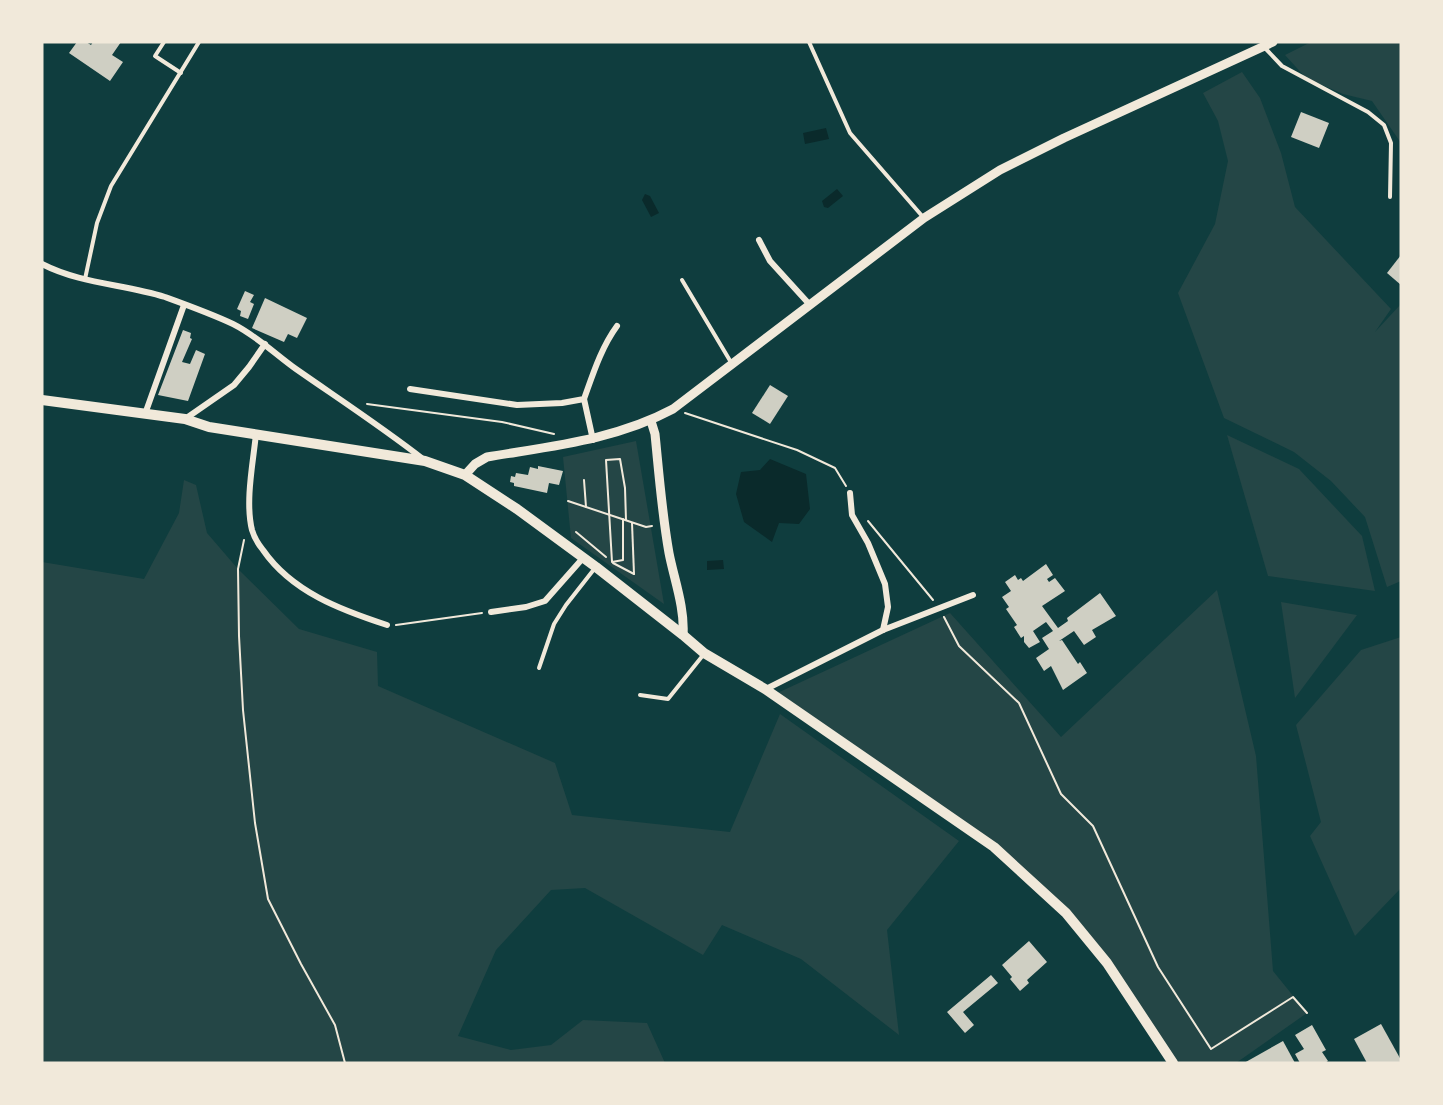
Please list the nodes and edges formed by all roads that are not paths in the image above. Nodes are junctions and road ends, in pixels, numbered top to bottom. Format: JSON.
{"nodes":[{"id":1,"x":164,"y":42,"type":"edge"},
{"id":2,"x":199,"y":42,"type":"edge"},
{"id":3,"x":809,"y":42,"type":"edge"},
{"id":4,"x":1273,"y":42,"type":"edge"},
{"id":5,"x":1264,"y":47,"type":"junction"},
{"id":6,"x":180,"y":73,"type":"junction"},
{"id":7,"x":1390,"y":197,"type":"dead end"},
{"id":8,"x":924,"y":218,"type":"junction"},
{"id":9,"x":759,"y":240,"type":"dead end"},
{"id":10,"x":42,"y":264,"type":"edge"},
{"id":11,"x":85,"y":280,"type":"junction"},
{"id":12,"x":682,"y":280,"type":"dead end"},
{"id":13,"x":184,"y":305,"type":"junction"},
{"id":14,"x":810,"y":305,"type":"junction"},
{"id":15,"x":617,"y":326,"type":"dead end"},
{"id":16,"x":265,"y":344,"type":"junction"},
{"id":17,"x":732,"y":364,"type":"junction"},
{"id":18,"x":410,"y":389,"type":"dead end"},
{"id":19,"x":584,"y":399,"type":"junction"},
{"id":20,"x":42,"y":400,"type":"edge"},
{"id":21,"x":145,"y":414,"type":"junction"},
{"id":22,"x":185,"y":419,"type":"junction"},
{"id":23,"x":651,"y":421,"type":"junction"},
{"id":24,"x":256,"y":434,"type":"junction"},
{"id":25,"x":592,"y":440,"type":"junction"},
{"id":26,"x":425,"y":461,"type":"junction"},
{"id":27,"x":465,"y":475,"type":"junction"},
{"id":28,"x":850,"y":493,"type":"road end"},
{"id":29,"x":583,"y":558,"type":"junction"},
{"id":30,"x":596,"y":567,"type":"junction"},
{"id":31,"x":973,"y":595,"type":"dead end"},
{"id":32,"x":491,"y":612,"type":"road end"},
{"id":33,"x":387,"y":625,"type":"road end"},
{"id":34,"x":883,"y":630,"type":"junction"},
{"id":35,"x":683,"y":635,"type":"junction"},
{"id":36,"x":704,"y":653,"type":"junction"},
{"id":37,"x":540,"y":668,"type":"dead end"},
{"id":38,"x":765,"y":689,"type":"junction"},
{"id":39,"x":640,"y":695,"type":"dead end"},
{"id":40,"x":1173,"y":1063,"type":"edge"}],
"edges":[{"from":1,"to":6,"type":"lane"},
{"from":2,"to":6,"type":"lane"},
{"from":3,"to":8,"type":"lane"},
{"from":4,"to":5,"type":"street"},
{"from":5,"to":7,"type":"lane"},
{"from":5,"to":8,"type":"street"},
{"from":6,"to":11,"type":"lane"},
{"from":8,"to":14,"type":"street"},
{"from":9,"to":14,"type":"street"},
{"from":10,"to":11,"type":"street"},
{"from":11,"to":13,"type":"street"},
{"from":12,"to":17,"type":"lane"},
{"from":13,"to":16,"type":"street"},
{"from":13,"to":21,"type":"street"},
{"from":14,"to":17,"type":"street"},
{"from":15,"to":19,"type":"street"},
{"from":16,"to":22,"type":"street"},
{"from":16,"to":26,"type":"street"},
{"from":17,"to":23,"type":"street"},
{"from":18,"to":19,"type":"street"},
{"from":19,"to":25,"type":"street"},
{"from":20,"to":21,"type":"main road"},
{"from":21,"to":22,"type":"main road"},
{"from":22,"to":24,"type":"main road"},
{"from":23,"to":25,"type":"street"},
{"from":23,"to":35,"type":"street"},
{"from":24,"to":26,"type":"main road"},
{"from":24,"to":33,"type":"street"},
{"from":25,"to":27,"type":"street"},
{"from":26,"to":27,"type":"main road"},
{"from":27,"to":29,"type":"main road"},
{"from":28,"to":34,"type":"street"},
{"from":29,"to":30,"type":"main road"},
{"from":29,"to":32,"type":"street"},
{"from":30,"to":35,"type":"main road"},
{"from":30,"to":37,"type":"lane"},
{"from":31,"to":34,"type":"street"},
{"from":34,"to":38,"type":"street"},
{"from":35,"to":36,"type":"main road"},
{"from":36,"to":38,"type":"main road"},
{"from":36,"to":39,"type":"lane"},
{"from":38,"to":40,"type":"main road"}]}
